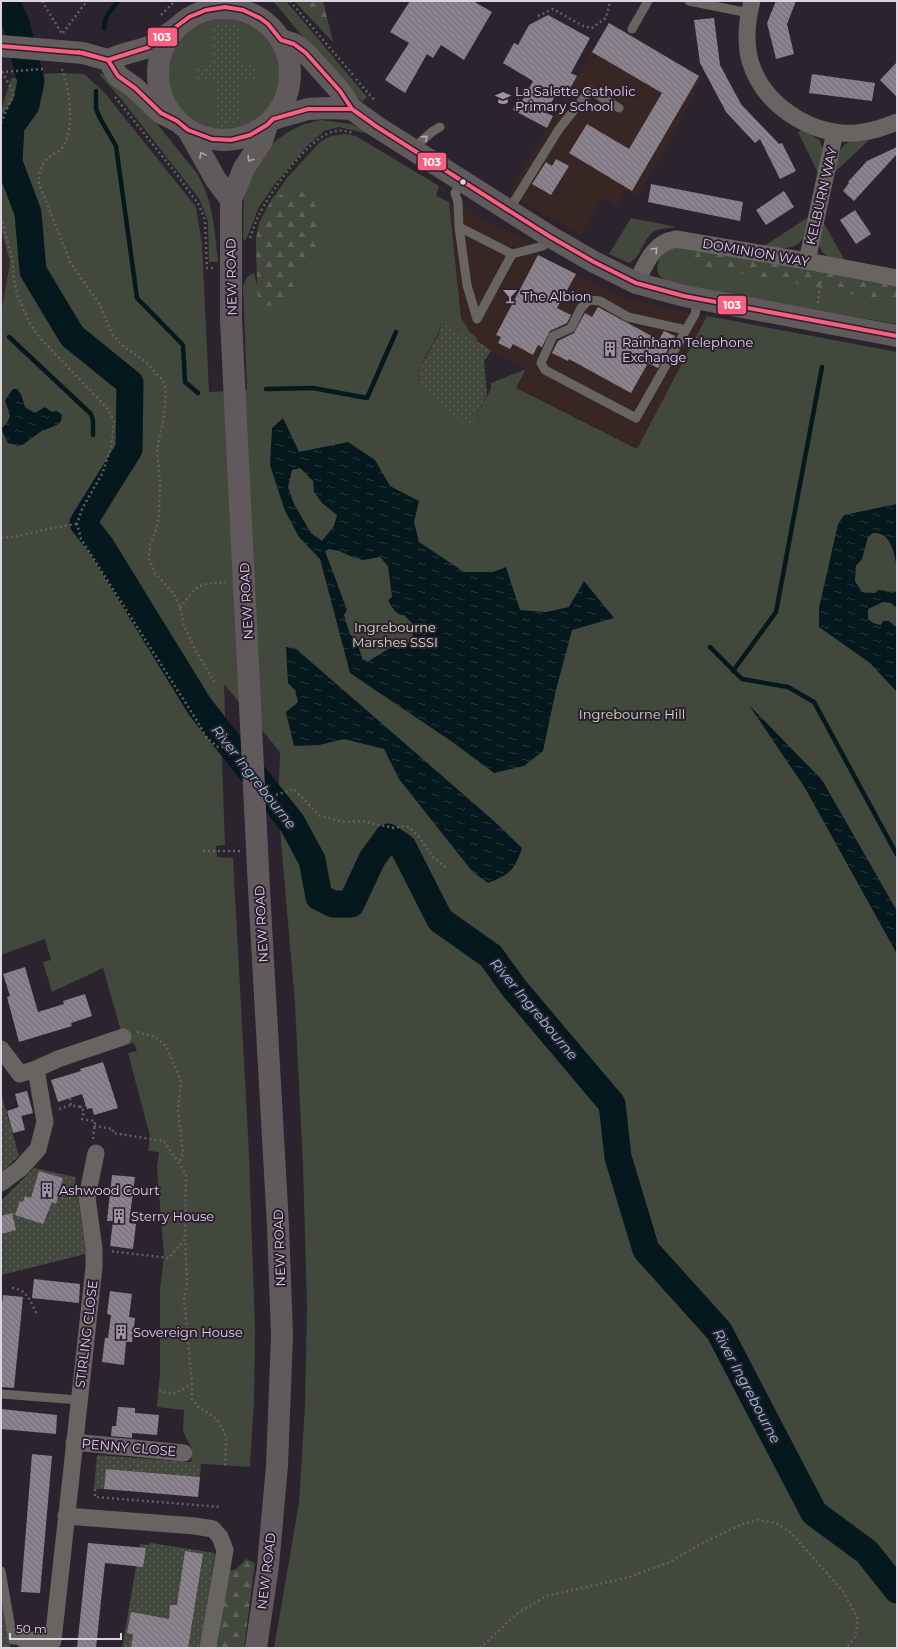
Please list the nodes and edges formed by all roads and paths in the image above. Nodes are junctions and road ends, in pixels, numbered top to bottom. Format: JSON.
{"nodes":[{"id":1,"x":42,"y":1,"type":"edge"},
{"id":2,"x":87,"y":1,"type":"edge"},
{"id":3,"x":290,"y":1,"type":"edge"},
{"id":4,"x":610,"y":1,"type":"edge"},
{"id":5,"x":648,"y":1,"type":"edge"},
{"id":6,"x":689,"y":1,"type":"edge"},
{"id":7,"x":750,"y":7,"type":"edge"},
{"id":8,"x":256,"y":10,"type":"edge"},
{"id":9,"x":186,"y":16,"type":"edge"},
{"id":10,"x":538,"y":16,"type":"dead end"},
{"id":11,"x":632,"y":29,"type":"dead end"},
{"id":12,"x":281,"y":40,"type":"junction"},
{"id":13,"x":4,"y":50,"type":"edge"},
{"id":14,"x":47,"y":59,"type":"junction"},
{"id":15,"x":108,"y":60,"type":"junction"},
{"id":16,"x":62,"y":68,"type":"dead end"},
{"id":17,"x":1,"y":72,"type":"edge"},
{"id":18,"x":113,"y":95,"type":"dead end"},
{"id":19,"x":378,"y":105,"type":"dead end"},
{"id":20,"x":619,"y":108,"type":"dead end"},
{"id":21,"x":352,"y":109,"type":"junction"},
{"id":22,"x":270,"y":122,"type":"junction"},
{"id":23,"x":897,"y":122,"type":"edge"},
{"id":24,"x":1,"y":123,"type":"edge"},
{"id":25,"x":182,"y":125,"type":"junction"},
{"id":26,"x":440,"y":127,"type":"dead end"},
{"id":27,"x":835,"y":132,"type":"junction"},
{"id":28,"x":357,"y":134,"type":"dead end"},
{"id":29,"x":412,"y":149,"type":"junction"},
{"id":30,"x":463,"y":181,"type":"junction"},
{"id":31,"x":231,"y":200,"type":"junction"},
{"id":32,"x":509,"y":210,"type":"junction"},
{"id":33,"x":1,"y":217,"type":"edge"},
{"id":34,"x":459,"y":227,"type":"junction"},
{"id":35,"x":549,"y":236,"type":"junction"},
{"id":36,"x":250,"y":239,"type":"dead end"},
{"id":37,"x":512,"y":254,"type":"junction"},
{"id":38,"x":815,"y":262,"type":"junction"},
{"id":39,"x":207,"y":268,"type":"dead end"},
{"id":40,"x":897,"y":278,"type":"edge"},
{"id":41,"x":636,"y":284,"type":"junction"},
{"id":42,"x":698,"y":299,"type":"junction"},
{"id":43,"x":817,"y":310,"type":"dead end"},
{"id":44,"x":686,"y":330,"type":"junction"},
{"id":45,"x":897,"y":336,"type":"edge"},
{"id":46,"x":77,"y":524,"type":"junction"},
{"id":47,"x":1,"y":538,"type":"edge"},
{"id":48,"x":214,"y":583,"type":"dead end"},
{"id":49,"x":180,"y":608,"type":"junction"},
{"id":50,"x":215,"y":683,"type":"dead end"},
{"id":51,"x":230,"y":747,"type":"dead end"},
{"id":52,"x":276,"y":795,"type":"dead end"},
{"id":53,"x":257,"y":847,"type":"junction"},
{"id":54,"x":203,"y":851,"type":"dead end"},
{"id":55,"x":447,"y":868,"type":"dead end"},
{"id":56,"x":123,"y":1037,"type":"joint"},
{"id":57,"x":1,"y":1049,"type":"edge"},
{"id":58,"x":37,"y":1075,"type":"junction"},
{"id":59,"x":70,"y":1098,"type":"dead end"},
{"id":60,"x":43,"y":1103,"type":"junction"},
{"id":61,"x":71,"y":1105,"type":"junction"},
{"id":62,"x":86,"y":1105,"type":"dead end"},
{"id":63,"x":80,"y":1106,"type":"junction"},
{"id":64,"x":94,"y":1126,"type":"junction"},
{"id":65,"x":98,"y":1147,"type":"joint"},
{"id":66,"x":179,"y":1163,"type":"junction"},
{"id":67,"x":1,"y":1183,"type":"edge"},
{"id":68,"x":185,"y":1239,"type":"junction"},
{"id":69,"x":94,"y":1250,"type":"junction"},
{"id":70,"x":12,"y":1288,"type":"dead end"},
{"id":71,"x":38,"y":1315,"type":"dead end"},
{"id":72,"x":192,"y":1383,"type":"junction"},
{"id":73,"x":159,"y":1390,"type":"dead end"},
{"id":74,"x":1,"y":1394,"type":"edge"},
{"id":75,"x":78,"y":1400,"type":"junction"},
{"id":76,"x":74,"y":1442,"type":"junction"},
{"id":77,"x":184,"y":1452,"type":"dead end"},
{"id":78,"x":225,"y":1468,"type":"dead end"},
{"id":79,"x":95,"y":1489,"type":"dead end"},
{"id":80,"x":221,"y":1507,"type":"dead end"},
{"id":81,"x":66,"y":1516,"type":"junction"},
{"id":82,"x":1,"y":1571,"type":"edge"},
{"id":83,"x":17,"y":1643,"type":"edge"},
{"id":84,"x":208,"y":1648,"type":"edge"},
{"id":85,"x":256,"y":1648,"type":"edge"},
{"id":86,"x":480,"y":1648,"type":"edge"},
{"id":87,"x":846,"y":1648,"type":"edge"}],
"edges":[{"from":1,"to":2,"type":"path"},
{"from":3,"to":19,"type":"path"},
{"from":4,"to":10,"type":"path"},
{"from":5,"to":11,"type":"lane"},
{"from":6,"to":7,"type":"lane"},
{"from":7,"to":27,"type":"street"},
{"from":8,"to":9,"type":"main road"},
{"from":8,"to":12,"type":"main road"},
{"from":9,"to":15,"type":"main road"},
{"from":9,"to":25,"type":"main road"},
{"from":12,"to":21,"type":"main road"},
{"from":12,"to":22,"type":"main road"},
{"from":13,"to":14,"type":"main road"},
{"from":14,"to":15,"type":"main road"},
{"from":14,"to":17,"type":"path"},
{"from":15,"to":25,"type":"main road"},
{"from":16,"to":49,"type":"path"},
{"from":17,"to":24,"type":"path"},
{"from":18,"to":39,"type":"path"},
{"from":20,"to":32,"type":"lane"},
{"from":21,"to":22,"type":"main road"},
{"from":21,"to":29,"type":"main road"},
{"from":22,"to":25,"type":"main road"},
{"from":22,"to":31,"type":"main road","name":"NEW ROAD","one_way":true},
{"from":23,"to":27,"type":"street"},
{"from":31,"to":25,"type":"main road","one_way":true},
{"from":29,"to":26,"type":"lane","one_way":true},
{"from":27,"to":38,"type":"street","name":"KELBURN WAY"},
{"from":28,"to":36,"type":"path"},
{"from":29,"to":30,"type":"main road"},
{"from":30,"to":32,"type":"main road"},
{"from":30,"to":34,"type":"lane"},
{"from":31,"to":53,"type":"main road","name":"NEW ROAD"},
{"from":32,"to":35,"type":"main road"},
{"from":33,"to":46,"type":"path"},
{"from":34,"to":37,"type":"lane"},
{"from":34,"to":37,"type":"lane"},
{"from":35,"to":37,"type":"lane"},
{"from":35,"to":41,"type":"main road"},
{"from":38,"to":40,"type":"street","name":"DOMINION WAY"},
{"from":41,"to":38,"type":"street","name":"DOMINION WAY","one_way":true},
{"from":38,"to":43,"type":"path"},
{"from":41,"to":42,"type":"main road"},
{"from":42,"to":44,"type":"lane"},
{"from":42,"to":45,"type":"main road"},
{"from":44,"to":44,"type":"lane"},
{"from":46,"to":47,"type":"path"},
{"from":46,"to":51,"type":"path"},
{"from":48,"to":49,"type":"path"},
{"from":49,"to":50,"type":"path"},
{"from":52,"to":55,"type":"path"},
{"from":53,"to":54,"type":"path"},
{"from":53,"to":85,"type":"main road","name":"NEW ROAD"},
{"from":56,"to":58,"type":"street"},
{"from":56,"to":66,"type":"path"},
{"from":57,"to":58,"type":"street"},
{"from":58,"to":60,"type":"street"},
{"from":59,"to":61,"type":"path"},
{"from":60,"to":61,"type":"path"},
{"from":60,"to":67,"type":"street"},
{"from":61,"to":63,"type":"path"},
{"from":62,"to":63,"type":"path"},
{"from":63,"to":64,"type":"path"},
{"from":64,"to":65,"type":"path"},
{"from":64,"to":66,"type":"path"},
{"from":65,"to":69,"type":"street","name":"STIRLING CLOSE"},
{"from":66,"to":68,"type":"path"},
{"from":68,"to":69,"type":"path"},
{"from":68,"to":72,"type":"path"},
{"from":69,"to":75,"type":"street","name":"STIRLING CLOSE"},
{"from":70,"to":71,"type":"path"},
{"from":72,"to":73,"type":"path"},
{"from":72,"to":78,"type":"path"},
{"from":74,"to":75,"type":"lane"},
{"from":75,"to":76,"type":"street","name":"STIRLING CLOSE"},
{"from":76,"to":77,"type":"street","name":"PENNY CLOSE"},
{"from":76,"to":81,"type":"street","name":"STIRLING CLOSE"},
{"from":79,"to":80,"type":"path"},
{"from":81,"to":83,"type":"street","name":"STIRLING CLOSE"},
{"from":81,"to":84,"type":"street"},
{"from":82,"to":83,"type":"lane"},
{"from":86,"to":87,"type":"path"}]}
